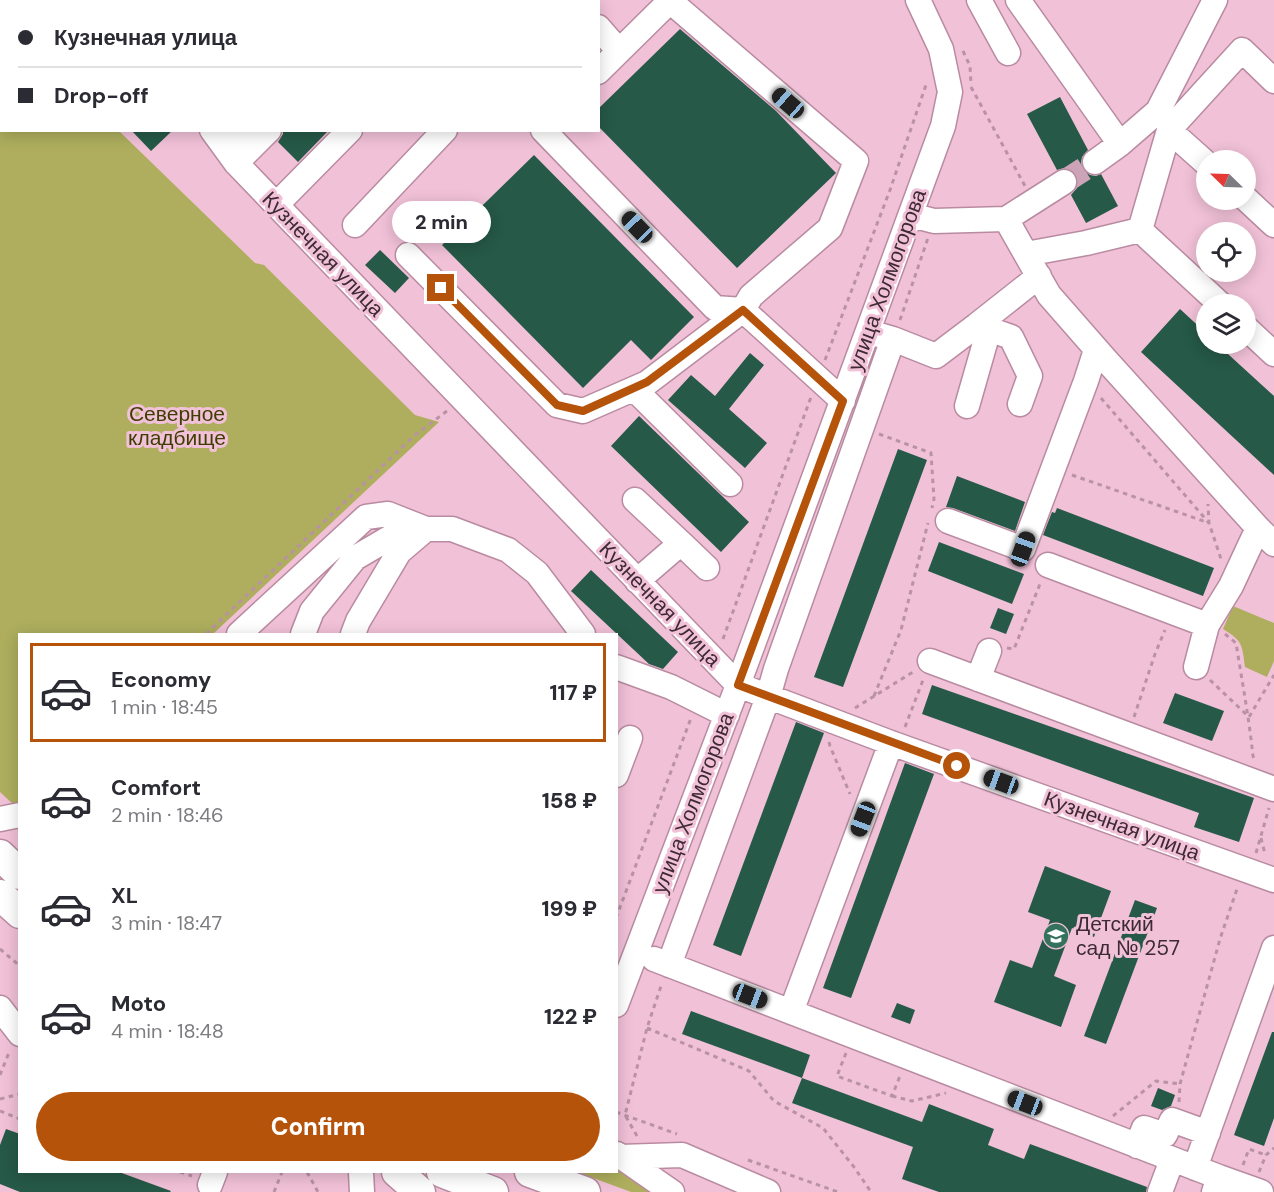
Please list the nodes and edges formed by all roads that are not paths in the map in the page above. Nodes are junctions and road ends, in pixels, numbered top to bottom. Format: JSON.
{"nodes":[{"id":1,"x":918,"y":0,"type":"edge"},
{"id":2,"x":979,"y":0,"type":"edge"},
{"id":3,"x":1018,"y":0,"type":"edge"},
{"id":4,"x":1215,"y":0,"type":"edge"},
{"id":5,"x":600,"y":29,"type":"edge"},
{"id":6,"x":620,"y":51,"type":"junction"},
{"id":7,"x":1008,"y":53,"type":"dead end"},
{"id":8,"x":600,"y":70,"type":"edge"},
{"id":9,"x":1274,"y":81,"type":"edge"},
{"id":10,"x":1169,"y":130,"type":"junction"},
{"id":11,"x":213,"y":132,"type":"edge"},
{"id":12,"x":240,"y":132,"type":"edge"},
{"id":13,"x":266,"y":132,"type":"edge"},
{"id":14,"x":348,"y":132,"type":"edge"},
{"id":15,"x":443,"y":132,"type":"edge"},
{"id":16,"x":545,"y":132,"type":"edge"},
{"id":17,"x":1120,"y":144,"type":"junction"},
{"id":18,"x":1196,"y":154,"type":"edge"},
{"id":19,"x":1095,"y":162,"type":"tunnel mouth"},
{"id":20,"x":236,"y":163,"type":"junction"},
{"id":21,"x":1064,"y":182,"type":"tunnel mouth"},
{"id":22,"x":276,"y":205,"type":"junction"},
{"id":23,"x":1256,"y":208,"type":"edge"},
{"id":24,"x":911,"y":215,"type":"junction"},
{"id":25,"x":1006,"y":219,"type":"junction"},
{"id":26,"x":356,"y":225,"type":"dead end"},
{"id":27,"x":1274,"y":225,"type":"edge"},
{"id":28,"x":1140,"y":230,"type":"junction"},
{"id":29,"x":1026,"y":254,"type":"junction"},
{"id":30,"x":408,"y":255,"type":"dead end"},
{"id":31,"x":1039,"y":276,"type":"junction"},
{"id":32,"x":1209,"y":294,"type":"edge"},
{"id":33,"x":743,"y":310,"type":"junction"},
{"id":34,"x":983,"y":327,"type":"junction"},
{"id":35,"x":869,"y":332,"type":"junction"},
{"id":36,"x":1256,"y":337,"type":"edge"},
{"id":37,"x":893,"y":339,"type":"junction"},
{"id":38,"x":1096,"y":350,"type":"junction"},
{"id":39,"x":1274,"y":354,"type":"edge"},
{"id":40,"x":634,"y":388,"type":"junction"},
{"id":41,"x":843,"y":401,"type":"junction"},
{"id":42,"x":1020,"y":404,"type":"dead end"},
{"id":43,"x":967,"y":406,"type":"dead end"},
{"id":44,"x":730,"y":484,"type":"dead end"},
{"id":45,"x":635,"y":500,"type":"dead end"},
{"id":46,"x":936,"y":517,"type":"road end"},
{"id":47,"x":426,"y":529,"type":"junction"},
{"id":48,"x":1266,"y":536,"type":"edge"},
{"id":49,"x":681,"y":543,"type":"junction"},
{"id":50,"x":1048,"y":565,"type":"road end"},
{"id":51,"x":708,"y":568,"type":"dead end"},
{"id":52,"x":637,"y":581,"type":"junction"},
{"id":53,"x":1207,"y":625,"type":"junction"},
{"id":54,"x":240,"y":633,"type":"edge"},
{"id":55,"x":303,"y":633,"type":"edge"},
{"id":56,"x":353,"y":633,"type":"edge"},
{"id":57,"x":582,"y":633,"type":"edge"},
{"id":58,"x":989,"y":651,"type":"road end"},
{"id":59,"x":930,"y":661,"type":"road end"},
{"id":60,"x":1196,"y":667,"type":"road end"},
{"id":61,"x":618,"y":668,"type":"edge"},
{"id":62,"x":978,"y":679,"type":"junction"},
{"id":63,"x":738,"y":685,"type":"junction"},
{"id":64,"x":768,"y":697,"type":"junction"},
{"id":65,"x":727,"y":715,"type":"junction"},
{"id":66,"x":898,"y":736,"type":"junction"},
{"id":67,"x":630,"y":738,"type":"dead end"},
{"id":68,"x":618,"y":770,"type":"edge"},
{"id":69,"x":1270,"y":788,"type":"edge"},
{"id":70,"x":18,"y":815,"type":"edge"},
{"id":71,"x":0,"y":819,"type":"edge"},
{"id":72,"x":0,"y":855,"type":"edge"},
{"id":73,"x":18,"y":872,"type":"edge"},
{"id":74,"x":1274,"y":880,"type":"edge"},
{"id":75,"x":0,"y":895,"type":"edge"},
{"id":76,"x":18,"y":911,"type":"edge"},
{"id":77,"x":1274,"y":948,"type":"edge"},
{"id":78,"x":636,"y":953,"type":"junction"},
{"id":79,"x":669,"y":964,"type":"junction"},
{"id":80,"x":618,"y":1000,"type":"edge"},
{"id":81,"x":1,"y":1011,"type":"edge"},
{"id":82,"x":791,"y":1012,"type":"junction"},
{"id":83,"x":18,"y":1032,"type":"edge"},
{"id":84,"x":1208,"y":1133,"type":"junction"},
{"id":85,"x":1137,"y":1146,"type":"junction"},
{"id":86,"x":618,"y":1155,"type":"edge"},
{"id":87,"x":1172,"y":1160,"type":"junction"},
{"id":88,"x":1195,"y":1168,"type":"junction"},
{"id":89,"x":361,"y":1173,"type":"edge"},
{"id":90,"x":398,"y":1173,"type":"edge"},
{"id":91,"x":445,"y":1173,"type":"edge"},
{"id":92,"x":546,"y":1179,"type":"edge"},
{"id":93,"x":1236,"y":1187,"type":"edge"},
{"id":94,"x":362,"y":1192,"type":"edge"},
{"id":95,"x":420,"y":1192,"type":"edge"},
{"id":96,"x":493,"y":1192,"type":"edge"},
{"id":97,"x":585,"y":1192,"type":"edge"},
{"id":98,"x":672,"y":1192,"type":"edge"},
{"id":99,"x":768,"y":1192,"type":"edge"},
{"id":100,"x":1161,"y":1192,"type":"edge"}],
"edges":[{"from":1,"to":24,"type":"street","name":"улица Холмогорова"},
{"from":2,"to":7,"type":"street"},
{"from":3,"to":17,"type":"street"},
{"from":4,"to":17,"type":"street"},
{"from":5,"to":6,"type":"street"},
{"from":6,"to":8,"type":"street"},
{"from":6,"to":33,"type":"street"},
{"from":9,"to":10,"type":"street"},
{"from":10,"to":18,"type":"street"},
{"from":10,"to":28,"type":"street"},
{"from":11,"to":20,"type":"street","name":"Кузнечная улица"},
{"from":12,"to":20,"type":"street"},
{"from":13,"to":20,"type":"street"},
{"from":14,"to":22,"type":"street"},
{"from":15,"to":26,"type":"street"},
{"from":16,"to":33,"type":"street"},
{"from":17,"to":19,"type":"street"},
{"from":20,"to":22,"type":"street","name":"Кузнечная улица"},
{"from":21,"to":25,"type":"street"},
{"from":22,"to":52,"type":"street","name":"Кузнечная улица"},
{"from":23,"to":27,"type":"street"},
{"from":24,"to":25,"type":"street"},
{"from":24,"to":35,"type":"street","name":"улица Холмогорова"},
{"from":25,"to":29,"type":"street"},
{"from":28,"to":29,"type":"street"},
{"from":28,"to":32,"type":"street"},
{"from":29,"to":31,"type":"street"},
{"from":30,"to":40,"type":"street"},
{"from":31,"to":34,"type":"street"},
{"from":31,"to":38,"type":"street"},
{"from":33,"to":40,"type":"street"},
{"from":33,"to":41,"type":"street"},
{"from":34,"to":37,"type":"street"},
{"from":34,"to":42,"type":"street"},
{"from":34,"to":43,"type":"street"},
{"from":35,"to":37,"type":"street"},
{"from":35,"to":41,"type":"street","name":"улица Холмогорова"},
{"from":36,"to":39,"type":"street"},
{"from":37,"to":64,"type":"street"},
{"from":38,"to":46,"type":"street"},
{"from":38,"to":48,"type":"street"},
{"from":40,"to":44,"type":"street"},
{"from":41,"to":63,"type":"street","name":"улица Холмогорова"},
{"from":45,"to":49,"type":"street"},
{"from":47,"to":54,"type":"street"},
{"from":47,"to":55,"type":"street"},
{"from":47,"to":56,"type":"street"},
{"from":47,"to":57,"type":"street"},
{"from":48,"to":53,"type":"street"},
{"from":49,"to":51,"type":"street"},
{"from":49,"to":52,"type":"street"},
{"from":50,"to":53,"type":"street"},
{"from":52,"to":63,"type":"street","name":"Кузнечная улица"},
{"from":53,"to":60,"type":"street"},
{"from":58,"to":62,"type":"street"},
{"from":59,"to":62,"type":"street"},
{"from":61,"to":65,"type":"street"},
{"from":62,"to":69,"type":"street"},
{"from":63,"to":64,"type":"street","name":"Кузнечная улица"},
{"from":63,"to":65,"type":"street","name":"улица Холмогорова"},
{"from":64,"to":66,"type":"street","name":"Кузнечная улица"},
{"from":64,"to":79,"type":"street"},
{"from":65,"to":78,"type":"street","name":"улица Холмогорова"},
{"from":66,"to":74,"type":"street","name":"Кузнечная улица"},
{"from":66,"to":82,"type":"street"},
{"from":67,"to":68,"type":"street"},
{"from":70,"to":71,"type":"street"},
{"from":72,"to":73,"type":"main road"},
{"from":75,"to":76,"type":"main road"},
{"from":77,"to":84,"type":"street"},
{"from":78,"to":79,"type":"street"},
{"from":78,"to":80,"type":"street","name":"улица Холмогорова"},
{"from":79,"to":82,"type":"street"},
{"from":81,"to":83,"type":"street"},
{"from":82,"to":85,"type":"street"},
{"from":84,"to":85,"type":"street"},
{"from":84,"to":88,"type":"street"},
{"from":85,"to":87,"type":"street"},
{"from":86,"to":98,"type":"street"},
{"from":86,"to":99,"type":"street"},
{"from":87,"to":88,"type":"street"},
{"from":87,"to":100,"type":"street"},
{"from":88,"to":93,"type":"street"},
{"from":89,"to":94,"type":"street"},
{"from":90,"to":95,"type":"main road"},
{"from":91,"to":96,"type":"main road"},
{"from":92,"to":97,"type":"main road"}]}
